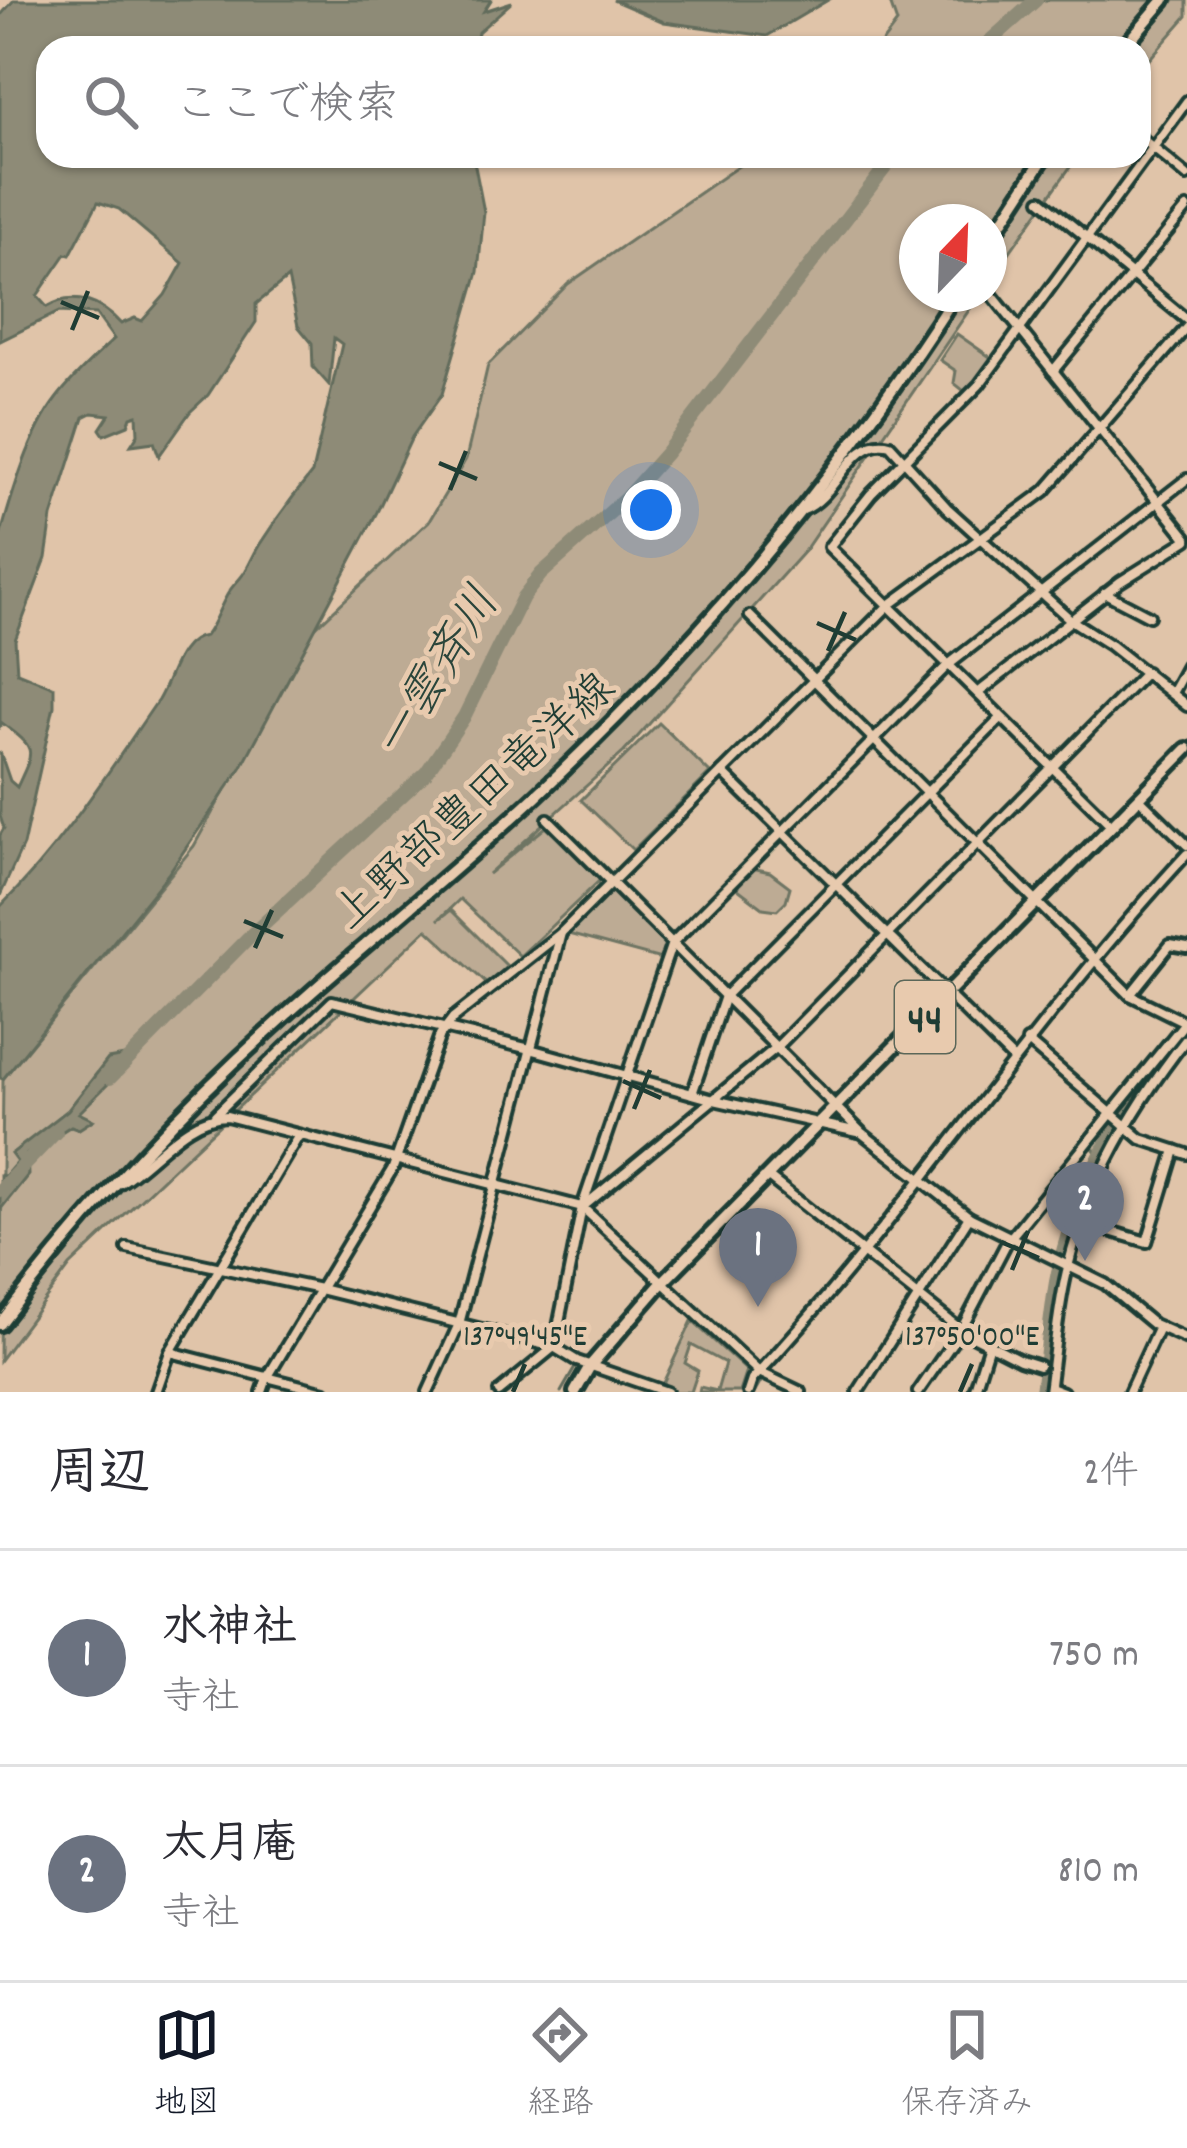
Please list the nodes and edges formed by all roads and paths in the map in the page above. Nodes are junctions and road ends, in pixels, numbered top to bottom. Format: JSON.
{"nodes":[{"id":1,"x":1164,"y":0,"type":"edge"},
{"id":2,"x":1133,"y":36,"type":"edge"},
{"id":3,"x":1187,"y":101,"type":"edge"},
{"id":4,"x":1153,"y":147,"type":"junction"},
{"id":5,"x":1151,"y":150,"type":"edge"},
{"id":6,"x":1037,"y":168,"type":"edge"},
{"id":7,"x":1137,"y":168,"type":"edge"},
{"id":8,"x":1187,"y":176,"type":"edge"},
{"id":9,"x":1041,"y":200,"type":"dead end"},
{"id":10,"x":1187,"y":208,"type":"edge"},
{"id":11,"x":1007,"y":214,"type":"edge"},
{"id":12,"x":1086,"y":236,"type":"junction"},
{"id":13,"x":1132,"y":274,"type":"junction"},
{"id":14,"x":943,"y":312,"type":"edge"},
{"id":15,"x":1005,"y":312,"type":"edge"},
{"id":16,"x":1187,"y":324,"type":"edge"},
{"id":17,"x":1017,"y":328,"type":"junction"},
{"id":18,"x":1053,"y":371,"type":"junction"},
{"id":19,"x":1100,"y":431,"type":"junction"},
{"id":20,"x":905,"y":458,"type":"junction"},
{"id":21,"x":1187,"y":479,"type":"edge"},
{"id":22,"x":1159,"y":505,"type":"junction"},
{"id":23,"x":802,"y":510,"type":"junction"},
{"id":24,"x":1187,"y":539,"type":"edge"},
{"id":25,"x":983,"y":540,"type":"junction"},
{"id":26,"x":1041,"y":592,"type":"junction"},
{"id":27,"x":1105,"y":593,"type":"junction"},
{"id":28,"x":888,"y":605,"type":"junction"},
{"id":29,"x":750,"y":616,"type":"dead end"},
{"id":30,"x":1149,"y":616,"type":"dead end"},
{"id":31,"x":1071,"y":620,"type":"junction"},
{"id":32,"x":947,"y":666,"type":"junction"},
{"id":33,"x":1187,"y":666,"type":"edge"},
{"id":34,"x":1146,"y":672,"type":"junction"},
{"id":35,"x":815,"y":678,"type":"junction"},
{"id":36,"x":977,"y":693,"type":"junction"},
{"id":37,"x":1172,"y":694,"type":"junction"},
{"id":38,"x":1187,"y":706,"type":"edge"},
{"id":39,"x":1001,"y":718,"type":"junction"},
{"id":40,"x":876,"y":739,"type":"junction"},
{"id":41,"x":1187,"y":749,"type":"edge"},
{"id":42,"x":1053,"y":768,"type":"junction"},
{"id":43,"x":722,"y":772,"type":"junction"},
{"id":44,"x":928,"y":792,"type":"junction"},
{"id":45,"x":1140,"y":799,"type":"junction"},
{"id":46,"x":548,"y":820,"type":"dead end"},
{"id":47,"x":1113,"y":827,"type":"junction"},
{"id":48,"x":781,"y":831,"type":"junction"},
{"id":49,"x":980,"y":842,"type":"junction"},
{"id":50,"x":1187,"y":844,"type":"edge"},
{"id":51,"x":1187,"y":854,"type":"edge"},
{"id":52,"x":612,"y":882,"type":"junction"},
{"id":53,"x":836,"y":885,"type":"junction"},
{"id":54,"x":1040,"y":901,"type":"junction"},
{"id":55,"x":561,"y":933,"type":"junction"},
{"id":56,"x":886,"y":936,"type":"junction"},
{"id":57,"x":672,"y":943,"type":"junction"},
{"id":58,"x":1187,"y":948,"type":"edge"},
{"id":59,"x":1094,"y":958,"type":"junction"},
{"id":60,"x":725,"y":995,"type":"junction"},
{"id":61,"x":1130,"y":995,"type":"junction"},
{"id":62,"x":945,"y":996,"type":"junction"},
{"id":63,"x":1186,"y":1021,"type":"edge"},
{"id":64,"x":445,"y":1028,"type":"junction"},
{"id":65,"x":1187,"y":1038,"type":"edge"},
{"id":66,"x":1028,"y":1041,"type":"junction"},
{"id":67,"x":777,"y":1047,"type":"junction"},
{"id":68,"x":530,"y":1049,"type":"junction"},
{"id":69,"x":1013,"y":1060,"type":"junction"},
{"id":70,"x":624,"y":1075,"type":"junction"},
{"id":71,"x":692,"y":1094,"type":"junction"},
{"id":72,"x":714,"y":1100,"type":"junction"},
{"id":73,"x":837,"y":1106,"type":"junction"},
{"id":74,"x":1109,"y":1112,"type":"junction"},
{"id":75,"x":214,"y":1116,"type":"junction"},
{"id":76,"x":821,"y":1123,"type":"junction"},
{"id":77,"x":1126,"y":1127,"type":"junction"},
{"id":78,"x":862,"y":1133,"type":"junction"},
{"id":79,"x":299,"y":1135,"type":"junction"},
{"id":80,"x":1175,"y":1150,"type":"junction"},
{"id":81,"x":1187,"y":1154,"type":"edge"},
{"id":82,"x":397,"y":1160,"type":"junction"},
{"id":83,"x":767,"y":1176,"type":"junction"},
{"id":84,"x":918,"y":1180,"type":"junction"},
{"id":85,"x":496,"y":1184,"type":"junction"},
{"id":86,"x":111,"y":1188,"type":"junction"},
{"id":87,"x":582,"y":1207,"type":"junction"},
{"id":88,"x":969,"y":1217,"type":"junction"},
{"id":89,"x":1082,"y":1222,"type":"junction"},
{"id":90,"x":1010,"y":1239,"type":"junction"},
{"id":91,"x":127,"y":1248,"type":"dead end"},
{"id":92,"x":862,"y":1251,"type":"junction"},
{"id":93,"x":1068,"y":1265,"type":"junction"},
{"id":94,"x":222,"y":1267,"type":"junction"},
{"id":95,"x":661,"y":1284,"type":"junction"},
{"id":96,"x":320,"y":1289,"type":"junction"},
{"id":97,"x":917,"y":1295,"type":"junction"},
{"id":98,"x":0,"y":1324,"type":"edge"},
{"id":99,"x":459,"y":1324,"type":"junction"},
{"id":100,"x":1160,"y":1327,"type":"junction"},
{"id":101,"x":961,"y":1330,"type":"junction"},
{"id":102,"x":1187,"y":1339,"type":"edge"},
{"id":103,"x":989,"y":1344,"type":"junction"},
{"id":104,"x":554,"y":1347,"type":"junction"},
{"id":105,"x":170,"y":1352,"type":"junction"},
{"id":106,"x":590,"y":1366,"type":"junction"},
{"id":107,"x":1039,"y":1366,"type":"dead end"},
{"id":108,"x":759,"y":1372,"type":"junction"},
{"id":109,"x":267,"y":1378,"type":"junction"},
{"id":110,"x":647,"y":1389,"type":"edge"},
{"id":111,"x":1049,"y":1390,"type":"edge"},
{"id":112,"x":156,"y":1392,"type":"edge"},
{"id":113,"x":262,"y":1392,"type":"edge"},
{"id":114,"x":325,"y":1392,"type":"edge"},
{"id":115,"x":428,"y":1392,"type":"edge"},
{"id":116,"x":499,"y":1392,"type":"edge"},
{"id":117,"x":575,"y":1392,"type":"edge"},
{"id":118,"x":667,"y":1392,"type":"edge"},
{"id":119,"x":748,"y":1392,"type":"edge"},
{"id":120,"x":801,"y":1392,"type":"edge"},
{"id":121,"x":858,"y":1392,"type":"edge"},
{"id":122,"x":918,"y":1392,"type":"edge"},
{"id":123,"x":974,"y":1392,"type":"edge"},
{"id":124,"x":1063,"y":1392,"type":"edge"},
{"id":125,"x":1129,"y":1392,"type":"edge"}],
"edges":[{"from":1,"to":2,"type":"main road"},
{"from":3,"to":4,"type":"street"},
{"from":4,"to":5,"type":"street"},
{"from":4,"to":8,"type":"street"},
{"from":6,"to":11,"type":"main road"},
{"from":7,"to":12,"type":"street"},
{"from":9,"to":12,"type":"street"},
{"from":10,"to":13,"type":"street"},
{"from":12,"to":13,"type":"street"},
{"from":12,"to":17,"type":"street"},
{"from":13,"to":16,"type":"street"},
{"from":13,"to":18,"type":"street"},
{"from":14,"to":23,"type":"main road","name":"上野部豊田竜洋線"},
{"from":15,"to":17,"type":"street"},
{"from":16,"to":19,"type":"street"},
{"from":17,"to":18,"type":"street"},
{"from":17,"to":20,"type":"street"},
{"from":18,"to":19,"type":"street"},
{"from":19,"to":22,"type":"street"},
{"from":19,"to":25,"type":"street"},
{"from":20,"to":23,"type":"street"},
{"from":20,"to":25,"type":"street"},
{"from":20,"to":28,"type":"street"},
{"from":21,"to":22,"type":"street"},
{"from":22,"to":24,"type":"street"},
{"from":22,"to":26,"type":"street"},
{"from":23,"to":86,"type":"main road","name":"上野部豊田竜洋線"},
{"from":24,"to":27,"type":"street"},
{"from":25,"to":26,"type":"street"},
{"from":25,"to":28,"type":"street"},
{"from":26,"to":31,"type":"street"},
{"from":26,"to":32,"type":"street"},
{"from":27,"to":30,"type":"street"},
{"from":27,"to":31,"type":"street"},
{"from":28,"to":32,"type":"street"},
{"from":28,"to":35,"type":"street"},
{"from":29,"to":35,"type":"street"},
{"from":31,"to":34,"type":"street"},
{"from":31,"to":36,"type":"street"},
{"from":32,"to":36,"type":"street"},
{"from":32,"to":40,"type":"street"},
{"from":33,"to":37,"type":"street"},
{"from":34,"to":37,"type":"street"},
{"from":34,"to":42,"type":"street"},
{"from":35,"to":40,"type":"street"},
{"from":35,"to":43,"type":"street"},
{"from":36,"to":39,"type":"street"},
{"from":37,"to":38,"type":"street"},
{"from":39,"to":42,"type":"street"},
{"from":39,"to":44,"type":"street"},
{"from":40,"to":44,"type":"street"},
{"from":40,"to":48,"type":"street"},
{"from":41,"to":45,"type":"main road","number":"44"},
{"from":42,"to":47,"type":"street"},
{"from":42,"to":49,"type":"street"},
{"from":43,"to":48,"type":"street"},
{"from":43,"to":52,"type":"street"},
{"from":44,"to":49,"type":"street"},
{"from":44,"to":53,"type":"street"},
{"from":45,"to":47,"type":"main road","number":"44"},
{"from":45,"to":50,"type":"street"},
{"from":46,"to":52,"type":"street"},
{"from":47,"to":54,"type":"main road","number":"44"},
{"from":48,"to":53,"type":"street"},
{"from":48,"to":57,"type":"street"},
{"from":49,"to":54,"type":"street"},
{"from":49,"to":56,"type":"street"},
{"from":51,"to":59,"type":"street"},
{"from":52,"to":55,"type":"street"},
{"from":52,"to":57,"type":"street"},
{"from":53,"to":56,"type":"street"},
{"from":53,"to":60,"type":"street"},
{"from":54,"to":59,"type":"street"},
{"from":54,"to":62,"type":"main road","number":"44"},
{"from":55,"to":64,"type":"street"},
{"from":55,"to":68,"type":"street"},
{"from":56,"to":62,"type":"street"},
{"from":56,"to":67,"type":"street"},
{"from":57,"to":60,"type":"street"},
{"from":57,"to":70,"type":"street"},
{"from":58,"to":61,"type":"street"},
{"from":59,"to":61,"type":"street"},
{"from":59,"to":66,"type":"street"},
{"from":60,"to":67,"type":"street"},
{"from":60,"to":71,"type":"street"},
{"from":61,"to":63,"type":"street"},
{"from":62,"to":69,"type":"street"},
{"from":62,"to":73,"type":"main road","number":"44"},
{"from":63,"to":74,"type":"street"},
{"from":64,"to":68,"type":"street"},
{"from":64,"to":75,"type":"street"},
{"from":64,"to":82,"type":"street"},
{"from":65,"to":77,"type":"street"},
{"from":66,"to":69,"type":"street"},
{"from":66,"to":74,"type":"street"},
{"from":67,"to":72,"type":"street"},
{"from":67,"to":73,"type":"street"},
{"from":68,"to":70,"type":"street"},
{"from":68,"to":85,"type":"street"},
{"from":69,"to":84,"type":"street"},
{"from":70,"to":71,"type":"street"},
{"from":70,"to":87,"type":"street"},
{"from":71,"to":72,"type":"street"},
{"from":72,"to":76,"type":"street"},
{"from":72,"to":87,"type":"street"},
{"from":73,"to":76,"type":"main road","number":"44"},
{"from":73,"to":78,"type":"street"},
{"from":74,"to":77,"type":"street"},
{"from":74,"to":90,"type":"street"},
{"from":75,"to":79,"type":"street"},
{"from":75,"to":86,"type":"street"},
{"from":76,"to":78,"type":"street"},
{"from":76,"to":83,"type":"main road","number":"44"},
{"from":77,"to":80,"type":"street"},
{"from":77,"to":89,"type":"street"},
{"from":78,"to":84,"type":"street"},
{"from":79,"to":82,"type":"street"},
{"from":79,"to":94,"type":"street"},
{"from":80,"to":81,"type":"street"},
{"from":80,"to":89,"type":"street"},
{"from":82,"to":85,"type":"street"},
{"from":82,"to":96,"type":"street"},
{"from":83,"to":92,"type":"street"},
{"from":83,"to":95,"type":"main road","number":"44"},
{"from":84,"to":88,"type":"street"},
{"from":84,"to":92,"type":"street"},
{"from":85,"to":87,"type":"street"},
{"from":85,"to":99,"type":"street"},
{"from":86,"to":98,"type":"main road","name":"上野部豊田竜洋線"},
{"from":87,"to":95,"type":"street"},
{"from":87,"to":104,"type":"street"},
{"from":88,"to":90,"type":"street"},
{"from":88,"to":97,"type":"street"},
{"from":89,"to":93,"type":"street"},
{"from":90,"to":93,"type":"street"},
{"from":90,"to":101,"type":"street"},
{"from":91,"to":94,"type":"street"},
{"from":92,"to":97,"type":"street"},
{"from":92,"to":108,"type":"street"},
{"from":93,"to":100,"type":"street"},
{"from":93,"to":111,"type":"street"},
{"from":94,"to":96,"type":"street"},
{"from":94,"to":105,"type":"street"},
{"from":95,"to":106,"type":"main road","number":"44"},
{"from":95,"to":108,"type":"street"},
{"from":96,"to":99,"type":"street"},
{"from":96,"to":109,"type":"street"},
{"from":97,"to":101,"type":"street"},
{"from":97,"to":121,"type":"street"},
{"from":99,"to":104,"type":"street"},
{"from":99,"to":115,"type":"street"},
{"from":100,"to":102,"type":"street"},
{"from":100,"to":125,"type":"street"},
{"from":101,"to":103,"type":"street"},
{"from":101,"to":122,"type":"street"},
{"from":103,"to":107,"type":"street"},
{"from":103,"to":123,"type":"street"},
{"from":104,"to":106,"type":"street"},
{"from":104,"to":116,"type":"street"},
{"from":105,"to":109,"type":"street"},
{"from":105,"to":112,"type":"street"},
{"from":106,"to":110,"type":"street"},
{"from":106,"to":117,"type":"main road","number":"44"},
{"from":108,"to":119,"type":"street"},
{"from":108,"to":120,"type":"street"},
{"from":109,"to":113,"type":"street"},
{"from":109,"to":114,"type":"street"},
{"from":110,"to":118,"type":"street"},
{"from":111,"to":124,"type":"street"}]}
